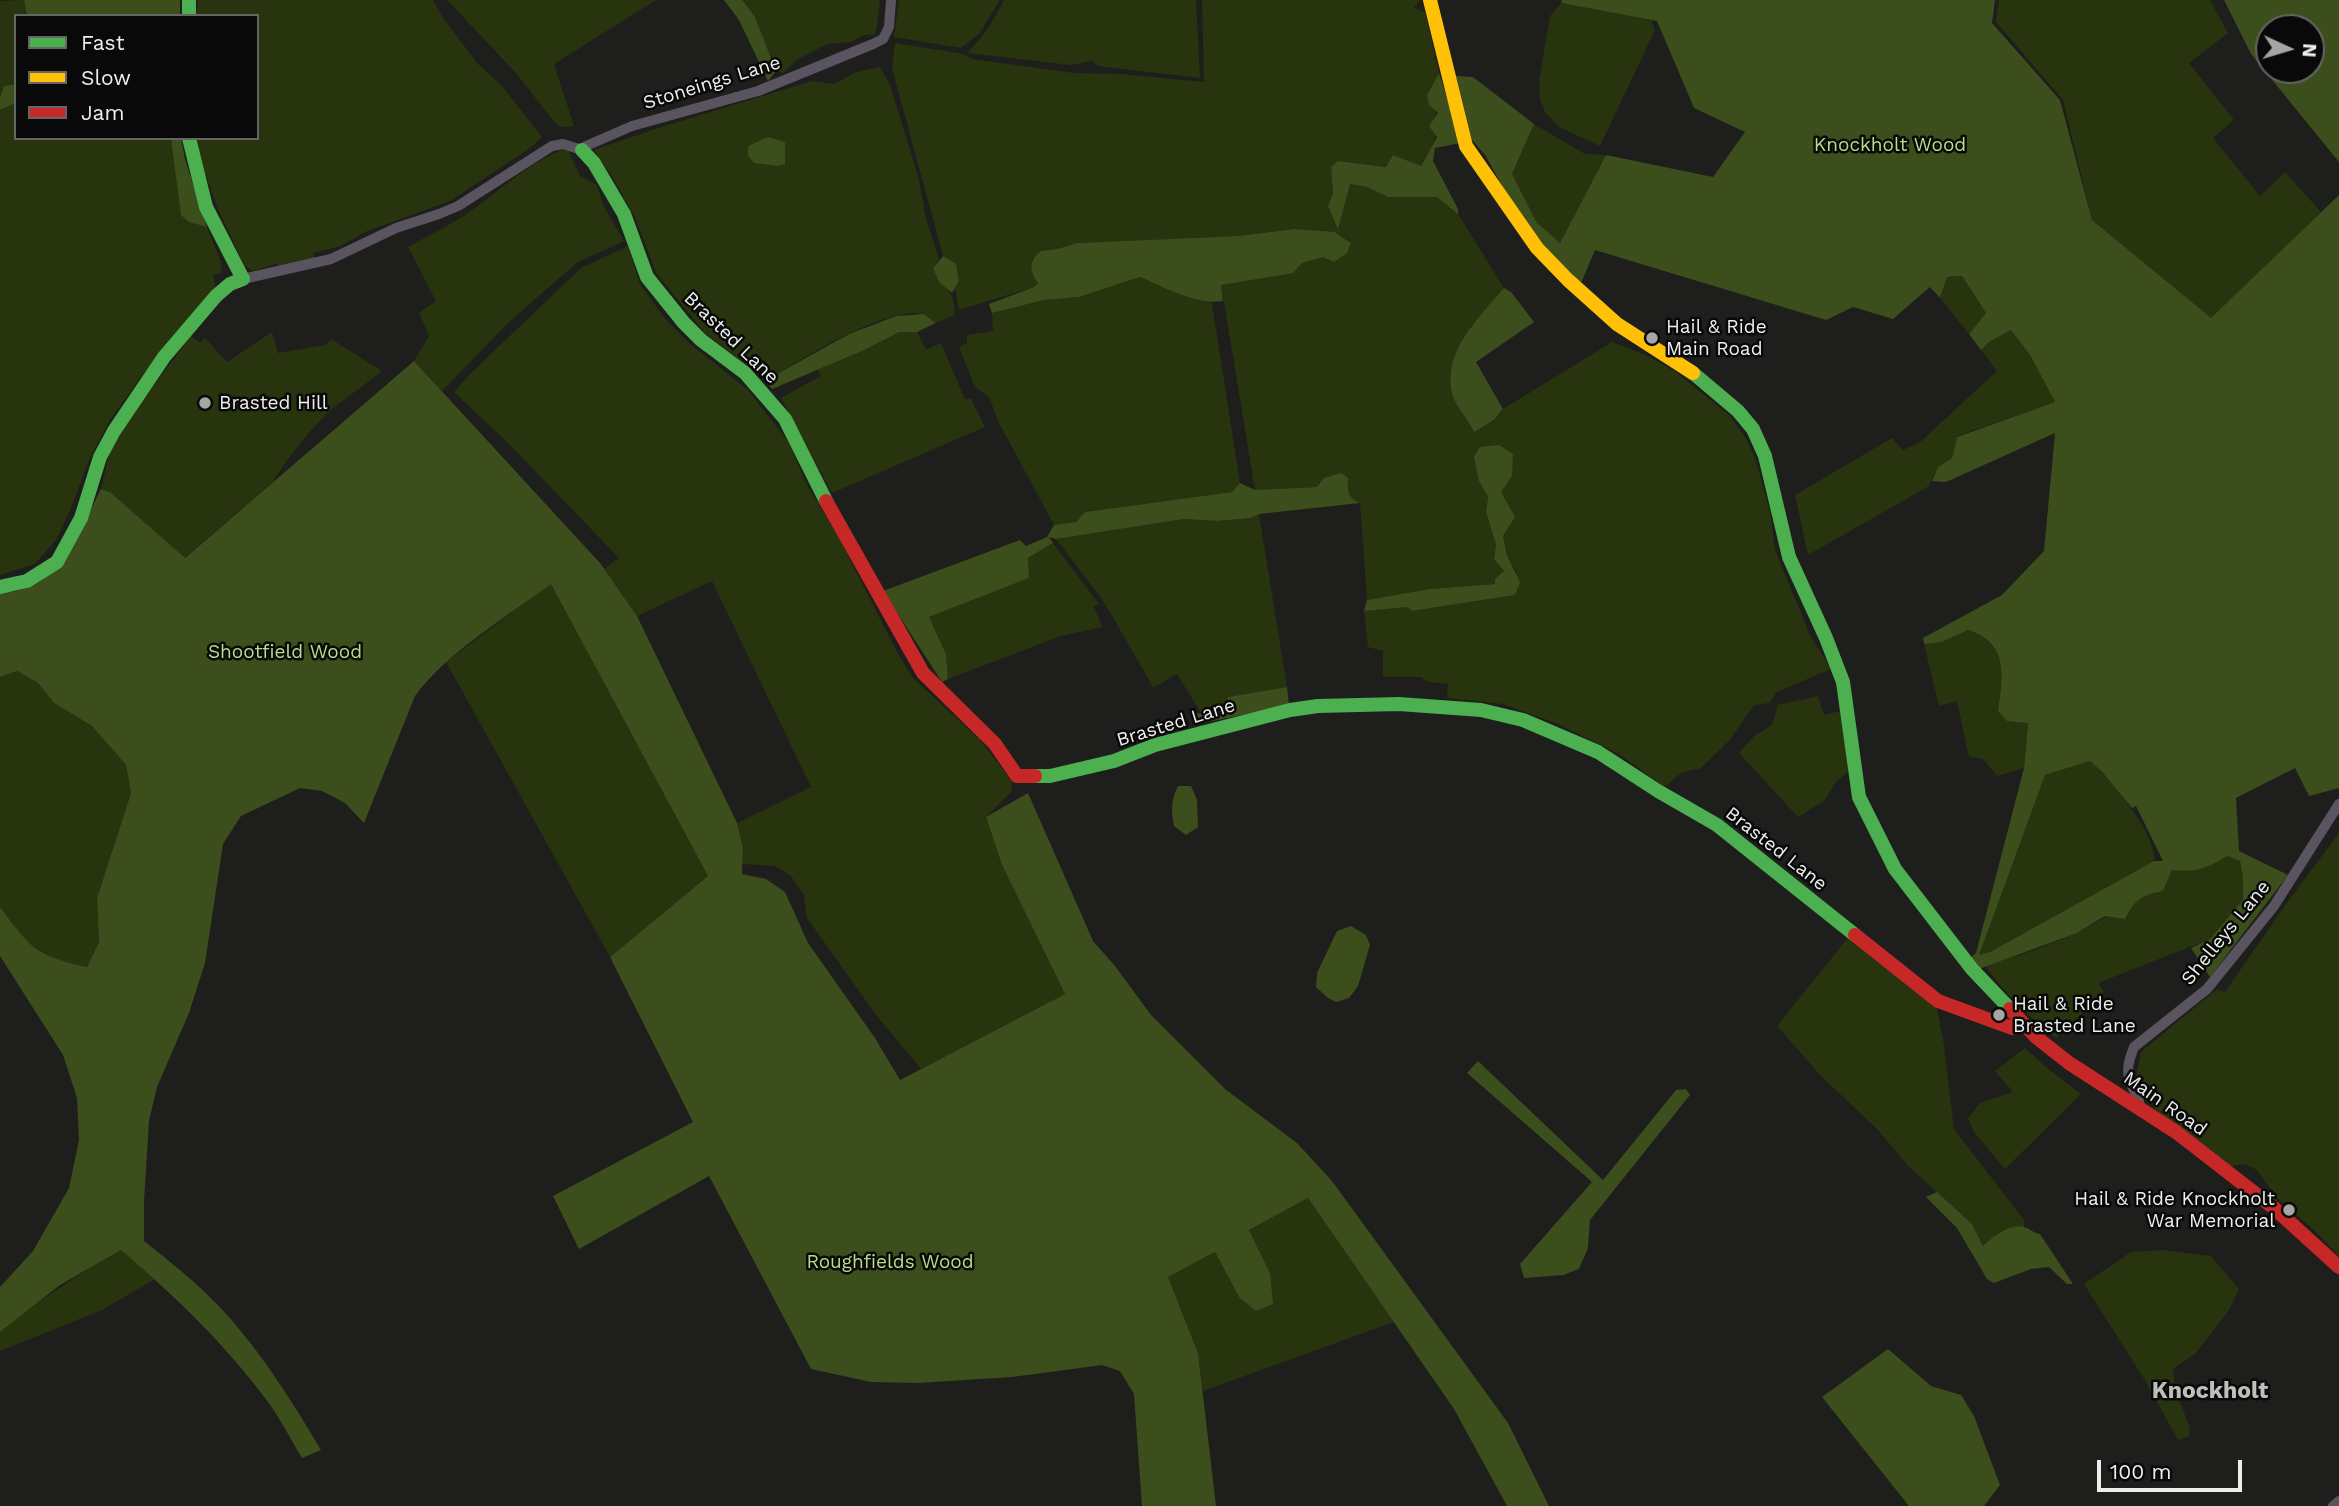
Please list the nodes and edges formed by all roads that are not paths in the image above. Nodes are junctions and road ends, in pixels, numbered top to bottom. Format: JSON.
{"nodes":[{"id":1,"x":891,"y":0,"type":"edge"},
{"id":2,"x":1430,"y":0,"type":"edge"},
{"id":3,"x":189,"y":140,"type":"edge"},
{"id":4,"x":582,"y":150,"type":"junction"},
{"id":5,"x":243,"y":279,"type":"junction"},
{"id":6,"x":0,"y":587,"type":"edge"},
{"id":7,"x":2339,"y":804,"type":"edge"},
{"id":8,"x":2021,"y":1023,"type":"junction"},
{"id":9,"x":2140,"y":1108,"type":"junction"},
{"id":10,"x":2339,"y":1267,"type":"edge"},
{"id":11,"x":2339,"y":1501,"type":"edge"},
{"id":12,"x":2333,"y":1506,"type":"edge"}],
"edges":[{"from":1,"to":4,"type":"street","name":"Stoneings Lane"},
{"from":2,"to":8,"type":"street","name":"Main Road"},
{"from":3,"to":5,"type":"street"},
{"from":4,"to":5,"type":"street"},
{"from":4,"to":8,"type":"street","name":"Brasted Lane"},
{"from":5,"to":6,"type":"street"},
{"from":7,"to":9,"type":"street","name":"Shelleys Lane"},
{"from":8,"to":9,"type":"street","name":"Main Road"},
{"from":9,"to":10,"type":"street","name":"Main Road"},
{"from":11,"to":12,"type":"street"}]}
